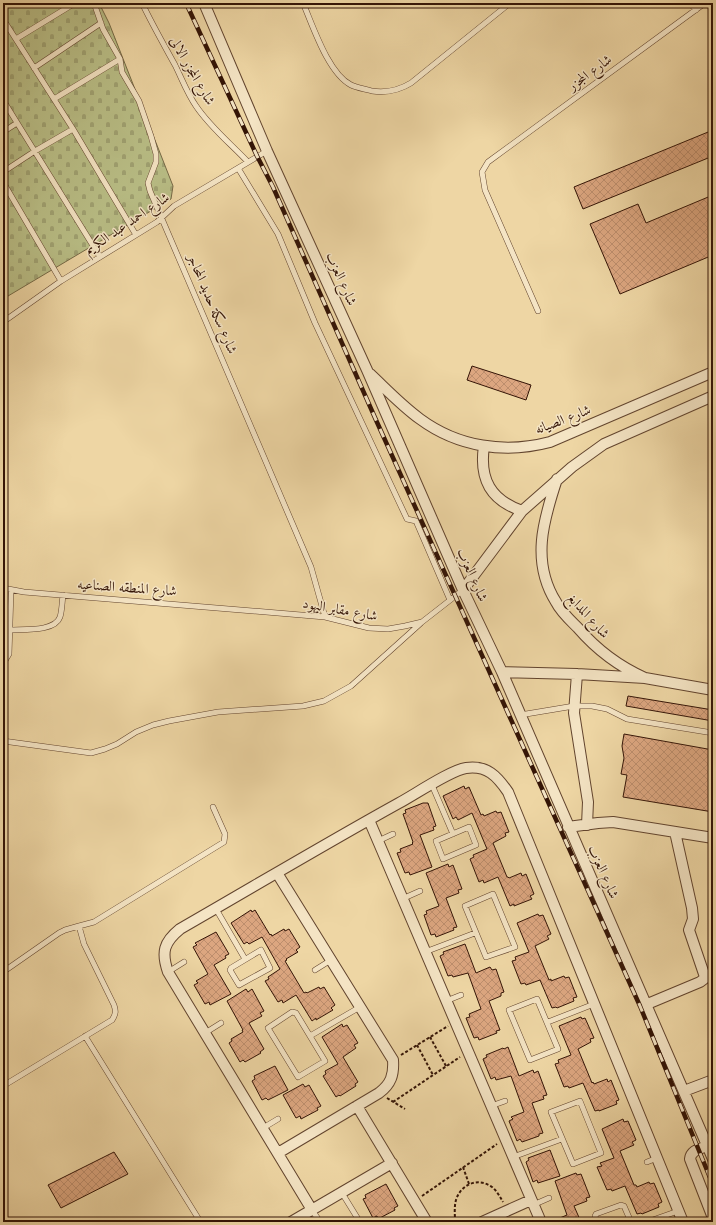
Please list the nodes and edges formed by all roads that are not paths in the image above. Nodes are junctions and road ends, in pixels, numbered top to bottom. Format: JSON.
{"nodes":[{"id":1,"x":75,"y":3,"type":"edge"},
{"id":2,"x":94,"y":3,"type":"edge"},
{"id":3,"x":142,"y":3,"type":"edge"},
{"id":4,"x":204,"y":3,"type":"edge"},
{"id":5,"x":303,"y":3,"type":"edge"},
{"id":6,"x":510,"y":3,"type":"edge"},
{"id":7,"x":690,"y":3,"type":"edge"},
{"id":8,"x":704,"y":3,"type":"edge"},
{"id":9,"x":696,"y":10,"type":"junction"},
{"id":10,"x":3,"y":19,"type":"edge"},
{"id":11,"x":101,"y":23,"type":"junction"},
{"id":12,"x":16,"y":39,"type":"junction"},
{"id":13,"x":120,"y":59,"type":"junction"},
{"id":14,"x":34,"y":68,"type":"junction"},
{"id":15,"x":54,"y":99,"type":"junction"},
{"id":16,"x":3,"y":100,"type":"edge"},
{"id":17,"x":17,"y":123,"type":"junction"},
{"id":18,"x":73,"y":129,"type":"junction"},
{"id":19,"x":3,"y":132,"type":"edge"},
{"id":20,"x":35,"y":151,"type":"junction"},
{"id":21,"x":267,"y":151,"type":"junction"},
{"id":22,"x":248,"y":162,"type":"junction"},
{"id":23,"x":238,"y":168,"type":"junction"},
{"id":24,"x":3,"y":172,"type":"edge"},
{"id":25,"x":3,"y":182,"type":"edge"},
{"id":26,"x":162,"y":217,"type":"junction"},
{"id":27,"x":136,"y":235,"type":"junction"},
{"id":28,"x":100,"y":257,"type":"junction"},
{"id":29,"x":61,"y":281,"type":"junction"},
{"id":30,"x":538,"y":311,"type":"dead end"},
{"id":31,"x":3,"y":322,"type":"edge"},
{"id":32,"x":367,"y":370,"type":"junction"},
{"id":33,"x":713,"y":372,"type":"edge"},
{"id":34,"x":713,"y":396,"type":"edge"},
{"id":35,"x":484,"y":446,"type":"junction"},
{"id":36,"x":557,"y":479,"type":"junction"},
{"id":37,"x":522,"y":511,"type":"junction"},
{"id":38,"x":3,"y":588,"type":"edge"},
{"id":39,"x":11,"y":590,"type":"junction"},
{"id":40,"x":463,"y":590,"type":"junction"},
{"id":41,"x":62,"y":595,"type":"junction"},
{"id":42,"x":450,"y":600,"type":"junction"},
{"id":43,"x":249,"y":610,"type":"joint"},
{"id":44,"x":325,"y":617,"type":"junction"},
{"id":45,"x":422,"y":622,"type":"junction"},
{"id":46,"x":10,"y":630,"type":"junction"},
{"id":47,"x":3,"y":664,"type":"edge"},
{"id":48,"x":502,"y":672,"type":"junction"},
{"id":49,"x":577,"y":674,"type":"junction"},
{"id":50,"x":645,"y":678,"type":"junction"},
{"id":51,"x":713,"y":690,"type":"edge"},
{"id":52,"x":574,"y":706,"type":"junction"},
{"id":53,"x":520,"y":715,"type":"junction"},
{"id":54,"x":713,"y":733,"type":"edge"},
{"id":55,"x":3,"y":741,"type":"edge"},
{"id":56,"x":432,"y":785,"type":"junction"},
{"id":57,"x":213,"y":807,"type":"dead end"},
{"id":58,"x":369,"y":820,"type":"junction"},
{"id":59,"x":587,"y":825,"type":"junction"},
{"id":60,"x":568,"y":828,"type":"junction"},
{"id":61,"x":675,"y":832,"type":"junction"},
{"id":62,"x":393,"y":834,"type":"dead end"},
{"id":63,"x":453,"y":834,"type":"junction"},
{"id":64,"x":713,"y":838,"type":"edge"},
{"id":65,"x":378,"y":841,"type":"junction"},
{"id":66,"x":277,"y":873,"type":"junction"},
{"id":67,"x":420,"y":891,"type":"dead end"},
{"id":68,"x":402,"y":898,"type":"junction"},
{"id":69,"x":216,"y":909,"type":"junction"},
{"id":70,"x":79,"y":926,"type":"junction"},
{"id":71,"x":475,"y":933,"type":"junction"},
{"id":72,"x":425,"y":952,"type":"junction"},
{"id":73,"x":245,"y":960,"type":"junction"},
{"id":74,"x":330,"y":960,"type":"junction"},
{"id":75,"x":184,"y":962,"type":"dead end"},
{"id":76,"x":315,"y":970,"type":"dead end"},
{"id":77,"x":3,"y":972,"type":"edge"},
{"id":78,"x":168,"y":972,"type":"junction"},
{"id":79,"x":461,"y":995,"type":"dead end"},
{"id":80,"x":446,"y":1001,"type":"junction"},
{"id":81,"x":594,"y":1004,"type":"junction"},
{"id":82,"x":646,"y":1005,"type":"junction"},
{"id":83,"x":360,"y":1007,"type":"junction"},
{"id":84,"x":548,"y":1022,"type":"junction"},
{"id":85,"x":221,"y":1023,"type":"dead end"},
{"id":86,"x":205,"y":1033,"type":"junction"},
{"id":87,"x":85,"y":1036,"type":"junction"},
{"id":88,"x":310,"y":1036,"type":"junction"},
{"id":89,"x":713,"y":1080,"type":"edge"},
{"id":90,"x":3,"y":1086,"type":"edge"},
{"id":91,"x":684,"y":1091,"type":"junction"},
{"id":92,"x":504,"y":1101,"type":"dead end"},
{"id":93,"x":357,"y":1106,"type":"junction"},
{"id":94,"x":491,"y":1106,"type":"junction"},
{"id":95,"x":278,"y":1119,"type":"dead end"},
{"id":96,"x":263,"y":1128,"type":"junction"},
{"id":97,"x":562,"y":1139,"type":"junction"},
{"id":98,"x":707,"y":1146,"type":"junction"},
{"id":99,"x":278,"y":1153,"type":"junction"},
{"id":100,"x":513,"y":1157,"type":"junction"},
{"id":101,"x":713,"y":1160,"type":"edge"},
{"id":102,"x":392,"y":1163,"type":"junction"},
{"id":103,"x":342,"y":1193,"type":"junction"},
{"id":104,"x":549,"y":1198,"type":"dead end"},
{"id":105,"x":532,"y":1202,"type":"junction"},
{"id":106,"x":312,"y":1210,"type":"junction"},
{"id":107,"x":678,"y":1211,"type":"junction"},
{"id":108,"x":198,"y":1218,"type":"dead end"},
{"id":109,"x":713,"y":1218,"type":"edge"},
{"id":110,"x":424,"y":1221,"type":"edge"},
{"id":111,"x":291,"y":1222,"type":"edge"},
{"id":112,"x":320,"y":1222,"type":"edge"},
{"id":113,"x":358,"y":1222,"type":"edge"},
{"id":114,"x":482,"y":1222,"type":"edge"},
{"id":115,"x":541,"y":1222,"type":"edge"},
{"id":116,"x":597,"y":1222,"type":"edge"},
{"id":117,"x":631,"y":1222,"type":"edge"},
{"id":118,"x":648,"y":1222,"type":"edge"},
{"id":119,"x":683,"y":1222,"type":"edge"}],
"edges":[{"from":1,"to":12,"type":"lane"},
{"from":2,"to":11,"type":"lane","name":"شارع سكة حديد المحاجر"},
{"from":3,"to":22,"type":"lane","name":"شارع المجزر الالى"},
{"from":4,"to":21,"type":"street","name":"شارع العزب"},
{"from":5,"to":6,"type":"lane"},
{"from":7,"to":9,"type":"lane"},
{"from":8,"to":9,"type":"lane","name":"شارع المجزر"},
{"from":9,"to":30,"type":"lane","name":"شارع المجزر"},
{"from":10,"to":12,"type":"lane"},
{"from":11,"to":13,"type":"lane","name":"شارع سكة حديد المحاجر"},
{"from":11,"to":14,"type":"lane"},
{"from":12,"to":14,"type":"lane"},
{"from":13,"to":15,"type":"lane"},
{"from":13,"to":26,"type":"lane","name":"شارع سكة حديد المحاجر"},
{"from":14,"to":15,"type":"lane"},
{"from":15,"to":18,"type":"lane"},
{"from":16,"to":17,"type":"lane"},
{"from":17,"to":19,"type":"lane"},
{"from":17,"to":20,"type":"lane"},
{"from":18,"to":20,"type":"lane"},
{"from":18,"to":27,"type":"lane"},
{"from":20,"to":24,"type":"lane"},
{"from":20,"to":28,"type":"lane"},
{"from":21,"to":22,"type":"lane","name":"شارع احمد عبد الكريم"},
{"from":21,"to":32,"type":"street","name":"شارع العزب"},
{"from":22,"to":23,"type":"lane","name":"شارع احمد عبد الكريم"},
{"from":23,"to":26,"type":"lane","name":"شارع احمد عبد الكريم"},
{"from":23,"to":42,"type":"lane"},
{"from":25,"to":29,"type":"lane"},
{"from":26,"to":27,"type":"lane","name":"شارع احمد عبد الكريم"},
{"from":26,"to":44,"type":"lane","name":"شارع سكة حديد المحاجر"},
{"from":27,"to":28,"type":"lane","name":"شارع احمد عبد الكريم"},
{"from":28,"to":29,"type":"lane","name":"شارع احمد عبد الكريم"},
{"from":29,"to":31,"type":"lane","name":"شارع احمد عبد الكريم"},
{"from":32,"to":35,"type":"street","name":"شارع الصيانه"},
{"from":32,"to":40,"type":"street","name":"شارع العزب"},
{"from":33,"to":35,"type":"street","name":"شارع الصيانه"},
{"from":34,"to":36,"type":"street"},
{"from":35,"to":37,"type":"street"},
{"from":36,"to":37,"type":"street"},
{"from":36,"to":50,"type":"street","name":"شارع المدابغ"},
{"from":37,"to":40,"type":"street"},
{"from":38,"to":39,"type":"lane","name":"شارع المنطقه الصناعيه"},
{"from":39,"to":41,"type":"lane","name":"شارع المنطقه الصناعيه"},
{"from":39,"to":46,"type":"lane"},
{"from":40,"to":42,"type":"lane","name":"شارع مقابر اليهود"},
{"from":40,"to":48,"type":"street","name":"شارع العزب"},
{"from":41,"to":43,"type":"lane","name":"شارع المنطقه الصناعيه"},
{"from":41,"to":46,"type":"lane"},
{"from":42,"to":45,"type":"lane","name":"شارع مقابر اليهود"},
{"from":43,"to":44,"type":"lane","name":"شارع مقابر اليهود"},
{"from":44,"to":45,"type":"lane","name":"شارع مقابر اليهود"},
{"from":45,"to":55,"type":"lane"},
{"from":46,"to":47,"type":"lane"},
{"from":48,"to":49,"type":"street","name":"شارع المدابغ"},
{"from":48,"to":53,"type":"street","name":"شارع العزب"},
{"from":49,"to":50,"type":"street","name":"شارع المدابغ"},
{"from":49,"to":52,"type":"street"},
{"from":50,"to":51,"type":"street","name":"شارع المدابغ"},
{"from":52,"to":53,"type":"lane"},
{"from":52,"to":54,"type":"lane"},
{"from":52,"to":59,"type":"street"},
{"from":53,"to":60,"type":"street","name":"شارع العزب"},
{"from":56,"to":58,"type":"street"},
{"from":56,"to":63,"type":"lane"},
{"from":56,"to":81,"type":"street"},
{"from":57,"to":70,"type":"lane"},
{"from":58,"to":65,"type":"street"},
{"from":58,"to":66,"type":"street"},
{"from":59,"to":60,"type":"street"},
{"from":59,"to":61,"type":"street"},
{"from":60,"to":82,"type":"street","name":"شارع العزب"},
{"from":61,"to":64,"type":"street"},
{"from":61,"to":82,"type":"street"},
{"from":62,"to":65,"type":"lane"},
{"from":63,"to":63,"type":"lane"},
{"from":65,"to":68,"type":"street"},
{"from":66,"to":69,"type":"street"},
{"from":66,"to":74,"type":"street"},
{"from":67,"to":68,"type":"lane"},
{"from":68,"to":72,"type":"street"},
{"from":69,"to":73,"type":"lane"},
{"from":69,"to":78,"type":"street"},
{"from":70,"to":77,"type":"lane"},
{"from":70,"to":87,"type":"lane"},
{"from":71,"to":71,"type":"lane"},
{"from":71,"to":72,"type":"lane"},
{"from":72,"to":80,"type":"street"},
{"from":73,"to":73,"type":"lane"},
{"from":74,"to":76,"type":"lane"},
{"from":74,"to":83,"type":"street"},
{"from":75,"to":78,"type":"lane"},
{"from":78,"to":86,"type":"street"},
{"from":79,"to":80,"type":"lane"},
{"from":80,"to":94,"type":"street"},
{"from":81,"to":84,"type":"lane"},
{"from":81,"to":107,"type":"street"},
{"from":82,"to":91,"type":"street","name":"شارع العزب"},
{"from":83,"to":88,"type":"lane"},
{"from":83,"to":93,"type":"street"},
{"from":84,"to":84,"type":"lane"},
{"from":85,"to":86,"type":"lane"},
{"from":86,"to":96,"type":"street"},
{"from":87,"to":90,"type":"lane"},
{"from":87,"to":108,"type":"lane"},
{"from":88,"to":88,"type":"lane"},
{"from":89,"to":91,"type":"street"},
{"from":91,"to":98,"type":"street","name":"شارع العزب"},
{"from":92,"to":94,"type":"lane"},
{"from":93,"to":99,"type":"street"},
{"from":93,"to":102,"type":"street"},
{"from":94,"to":100,"type":"street"},
{"from":95,"to":96,"type":"lane"},
{"from":96,"to":99,"type":"street"},
{"from":97,"to":97,"type":"lane"},
{"from":97,"to":100,"type":"lane"},
{"from":98,"to":101,"type":"street","name":"شارع العزب"},
{"from":98,"to":109,"type":"street"},
{"from":99,"to":106,"type":"street"},
{"from":100,"to":105,"type":"street"},
{"from":102,"to":103,"type":"street"},
{"from":102,"to":110,"type":"street"},
{"from":103,"to":106,"type":"street"},
{"from":103,"to":113,"type":"lane"},
{"from":104,"to":105,"type":"lane"},
{"from":105,"to":114,"type":"street"},
{"from":105,"to":115,"type":"street"},
{"from":106,"to":111,"type":"street"},
{"from":106,"to":112,"type":"lane"},
{"from":107,"to":118,"type":"lane"},
{"from":107,"to":119,"type":"street"},
{"from":116,"to":117,"type":"lane"}]}
